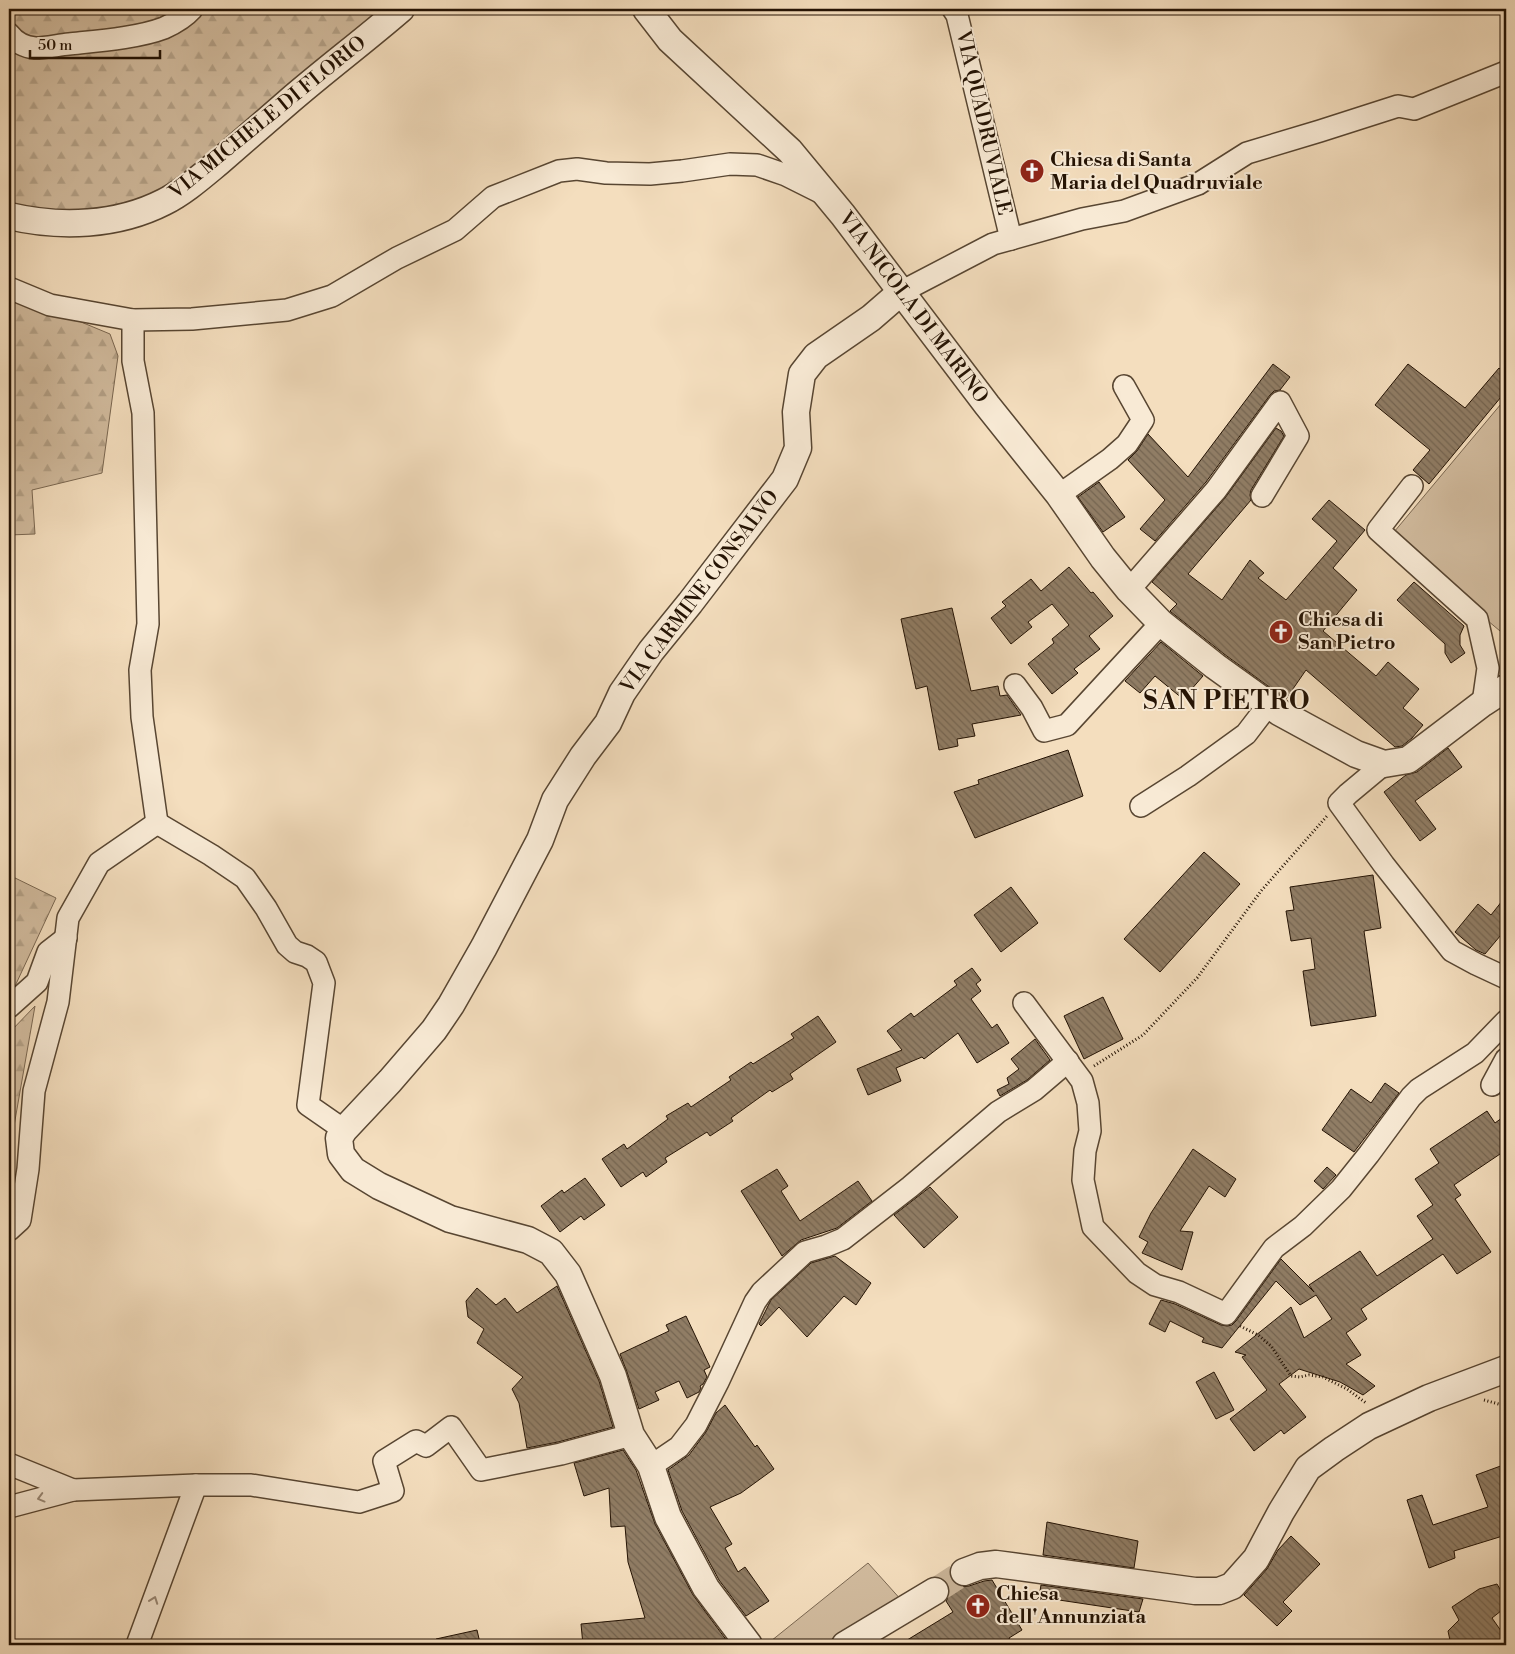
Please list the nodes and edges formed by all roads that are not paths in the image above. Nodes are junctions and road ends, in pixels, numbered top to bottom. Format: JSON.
{"nodes":[{"id":1,"x":192,"y":9,"type":"edge"},
{"id":2,"x":401,"y":9,"type":"edge"},
{"id":3,"x":646,"y":9,"type":"edge"},
{"id":4,"x":953,"y":9,"type":"edge"},
{"id":5,"x":9,"y":34,"type":"edge"},
{"id":6,"x":1506,"y":72,"type":"edge"},
{"id":7,"x":824,"y":194,"type":"junction"},
{"id":8,"x":9,"y":216,"type":"edge"},
{"id":9,"x":1011,"y":239,"type":"junction"},
{"id":10,"x":9,"y":288,"type":"edge"},
{"id":11,"x":901,"y":292,"type":"junction"},
{"id":12,"x":133,"y":320,"type":"junction"},
{"id":13,"x":1124,"y":386,"type":"dead end"},
{"id":14,"x":1412,"y":486,"type":"dead end"},
{"id":15,"x":1059,"y":495,"type":"junction"},
{"id":16,"x":1262,"y":496,"type":"dead end"},
{"id":17,"x":1129,"y":590,"type":"junction"},
{"id":18,"x":1161,"y":623,"type":"junction"},
{"id":19,"x":1015,"y":685,"type":"dead end"},
{"id":20,"x":1506,"y":688,"type":"edge"},
{"id":21,"x":1483,"y":703,"type":"junction"},
{"id":22,"x":1269,"y":704,"type":"junction"},
{"id":23,"x":1384,"y":764,"type":"junction"},
{"id":24,"x":1141,"y":806,"type":"dead end"},
{"id":25,"x":157,"y":823,"type":"junction"},
{"id":26,"x":66,"y":938,"type":"junction"},
{"id":27,"x":1506,"y":978,"type":"edge"},
{"id":28,"x":1024,"y":1003,"type":"dead end"},
{"id":29,"x":9,"y":1007,"type":"edge"},
{"id":30,"x":1506,"y":1020,"type":"edge"},
{"id":31,"x":1506,"y":1058,"type":"edge"},
{"id":32,"x":1073,"y":1068,"type":"junction"},
{"id":33,"x":1492,"y":1085,"type":"dead end"},
{"id":34,"x":344,"y":1130,"type":"junction"},
{"id":35,"x":9,"y":1230,"type":"edge"},
{"id":36,"x":1503,"y":1375,"type":"edge"},
{"id":37,"x":631,"y":1435,"type":"junction"},
{"id":38,"x":9,"y":1464,"type":"edge"},
{"id":39,"x":651,"y":1466,"type":"junction"},
{"id":40,"x":196,"y":1485,"type":"junction"},
{"id":41,"x":73,"y":1490,"type":"junction"},
{"id":42,"x":9,"y":1507,"type":"edge"},
{"id":43,"x":964,"y":1572,"type":"tunnel mouth"},
{"id":44,"x":935,"y":1591,"type":"tunnel mouth"},
{"id":45,"x":137,"y":1645,"type":"edge"},
{"id":46,"x":749,"y":1645,"type":"edge"},
{"id":47,"x":845,"y":1645,"type":"edge"}],
"edges":[{"from":1,"to":5,"type":"street"},
{"from":2,"to":8,"type":"street","name":"VIA MICHELE DI FLORIO"},
{"from":3,"to":7,"type":"street","name":"VIA NICOLA DI MARINO"},
{"from":4,"to":9,"type":"street","name":"VIA QUADRUVIALE"},
{"from":6,"to":9,"type":"street","name":"VIA QUADRUVIALE"},
{"from":7,"to":11,"type":"street","name":"VIA NICOLA DI MARINO"},
{"from":7,"to":12,"type":"street"},
{"from":9,"to":11,"type":"street","name":"VIA QUADRUVIALE"},
{"from":10,"to":12,"type":"street"},
{"from":11,"to":15,"type":"street","name":"VIA NICOLA DI MARINO"},
{"from":11,"to":34,"type":"street","name":"VIA CARMINE CONSALVO"},
{"from":12,"to":25,"type":"street"},
{"from":13,"to":15,"type":"street"},
{"from":14,"to":21,"type":"street"},
{"from":15,"to":17,"type":"street","name":"VIA NICOLA DI MARINO"},
{"from":16,"to":17,"type":"street"},
{"from":17,"to":18,"type":"street","name":"VIA NICOLA DI MARINO"},
{"from":18,"to":19,"type":"street"},
{"from":18,"to":22,"type":"street","name":"VIA NICOLA DI MARINO"},
{"from":20,"to":21,"type":"street"},
{"from":21,"to":23,"type":"street"},
{"from":22,"to":23,"type":"street","name":"VIA NICOLA DI MARINO"},
{"from":22,"to":24,"type":"street"},
{"from":23,"to":27,"type":"street"},
{"from":25,"to":26,"type":"street"},
{"from":25,"to":34,"type":"street"},
{"from":26,"to":29,"type":"street"},
{"from":26,"to":35,"type":"street"},
{"from":28,"to":32,"type":"street"},
{"from":30,"to":32,"type":"street"},
{"from":31,"to":33,"type":"street"},
{"from":32,"to":39,"type":"street"},
{"from":34,"to":37,"type":"street"},
{"from":36,"to":43,"type":"street"},
{"from":37,"to":39,"type":"street"},
{"from":37,"to":40,"type":"street"},
{"from":38,"to":41,"type":"street"},
{"from":39,"to":46,"type":"street"},
{"from":40,"to":41,"type":"street"},
{"from":45,"to":40,"type":"street","one_way":true},
{"from":41,"to":42,"type":"street","one_way":true},
{"from":44,"to":47,"type":"street"}]}
